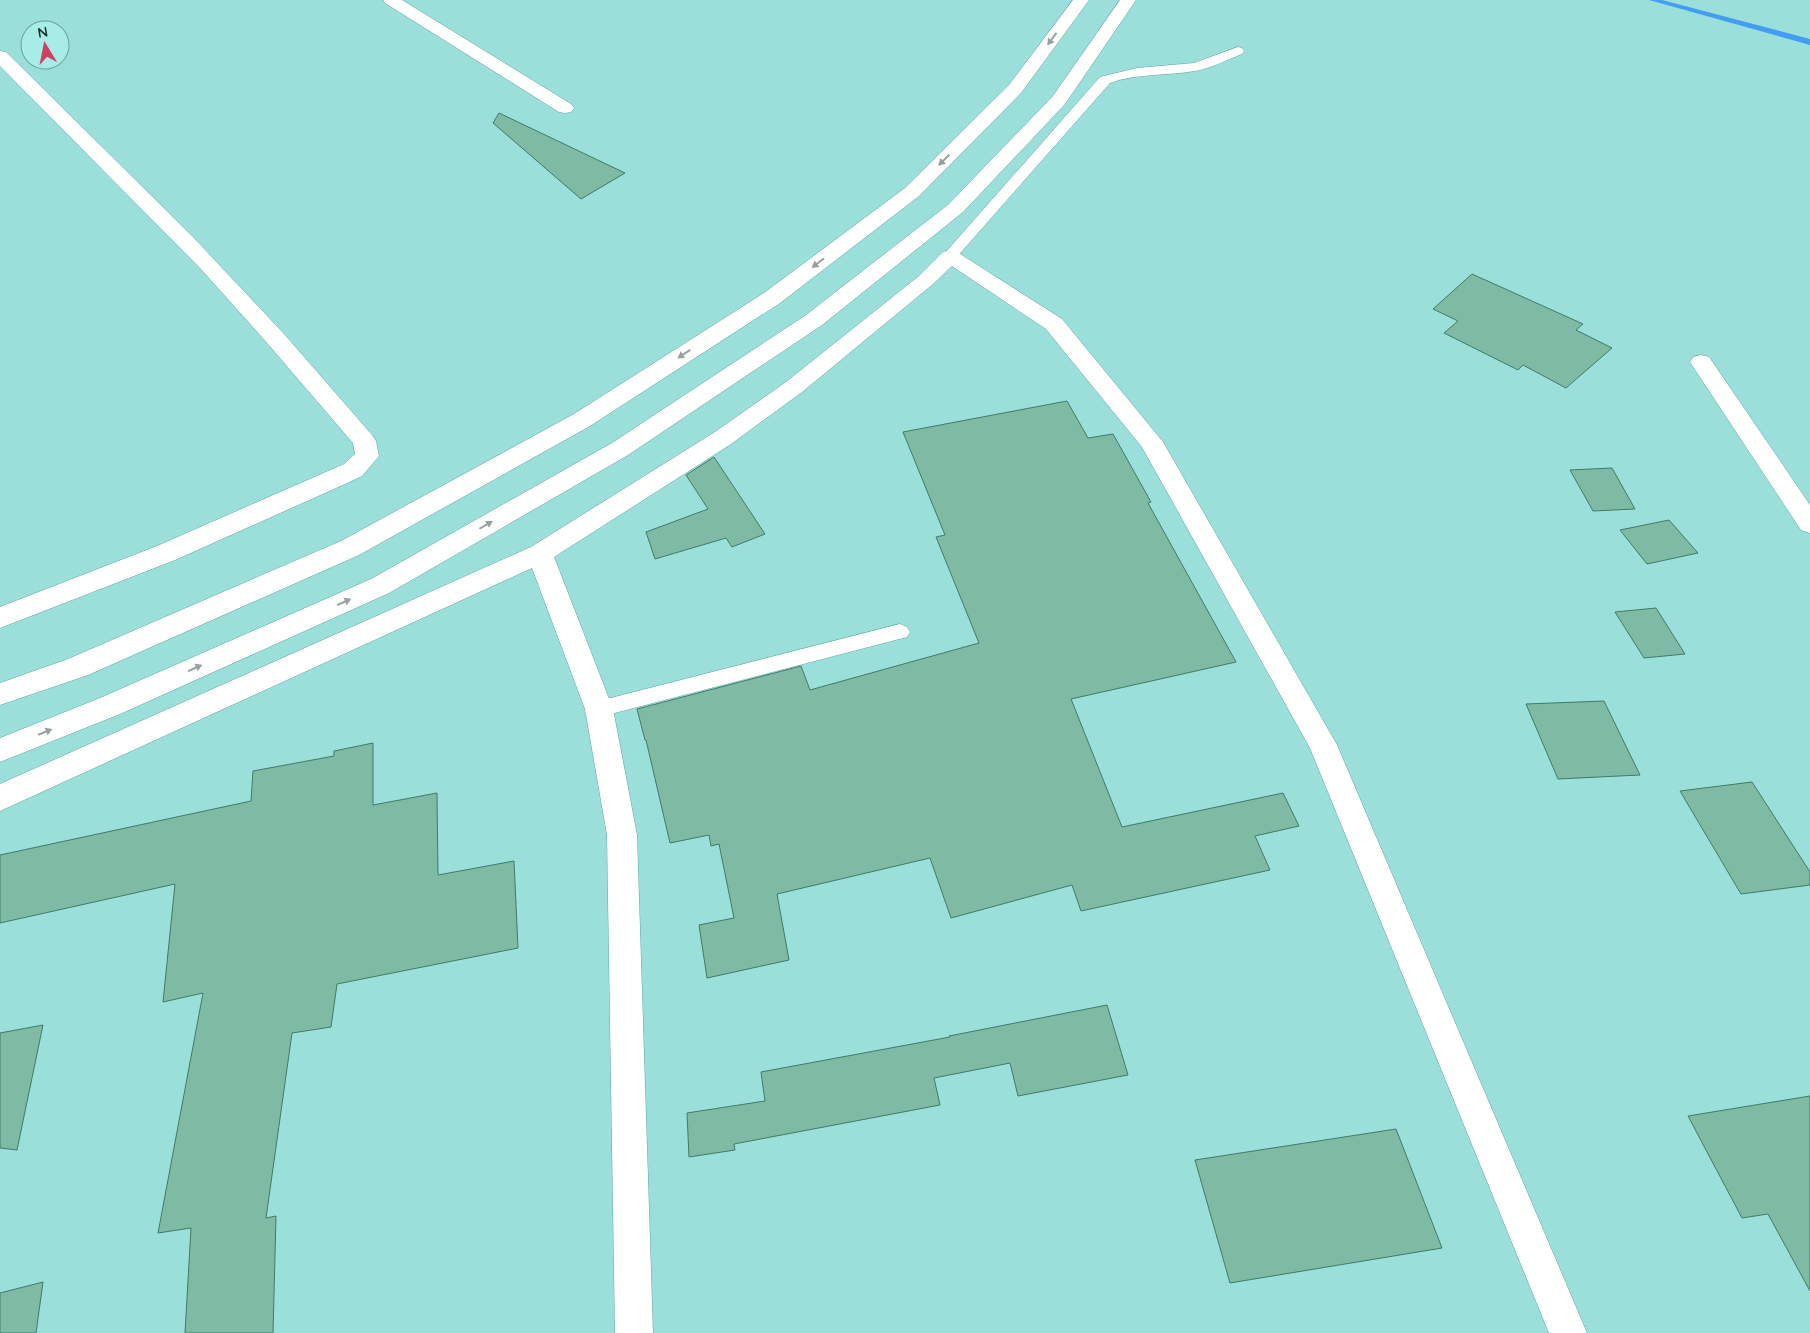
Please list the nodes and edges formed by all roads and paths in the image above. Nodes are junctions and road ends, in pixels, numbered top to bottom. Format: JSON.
{"nodes":[{"id":1,"x":391,"y":0,"type":"edge"},
{"id":2,"x":1081,"y":0,"type":"edge"},
{"id":3,"x":1128,"y":0,"type":"edge"},
{"id":4,"x":1238,"y":51,"type":"dead end"},
{"id":5,"x":0,"y":56,"type":"edge"},
{"id":6,"x":565,"y":108,"type":"dead end"},
{"id":7,"x":950,"y":256,"type":"junction"},
{"id":8,"x":1701,"y":362,"type":"dead end"},
{"id":9,"x":1810,"y":524,"type":"edge"},
{"id":10,"x":540,"y":554,"type":"junction"},
{"id":11,"x":0,"y":618,"type":"edge"},
{"id":12,"x":900,"y":632,"type":"dead end"},
{"id":13,"x":0,"y":694,"type":"edge"},
{"id":14,"x":599,"y":709,"type":"junction"},
{"id":15,"x":0,"y":750,"type":"edge"},
{"id":16,"x":0,"y":798,"type":"edge"},
{"id":17,"x":634,"y":1333,"type":"edge"},
{"id":18,"x":1568,"y":1333,"type":"edge"}],
"edges":[{"from":1,"to":6,"type":"street"},
{"from":2,"to":13,"type":"street","one_way":true},
{"from":15,"to":3,"type":"street","one_way":true},
{"from":4,"to":7,"type":"lane"},
{"from":5,"to":11,"type":"street"},
{"from":7,"to":10,"type":"street"},
{"from":7,"to":18,"type":"street"},
{"from":8,"to":9,"type":"street"},
{"from":10,"to":14,"type":"street"},
{"from":10,"to":16,"type":"street"},
{"from":12,"to":14,"type":"lane"},
{"from":14,"to":17,"type":"street"}]}
